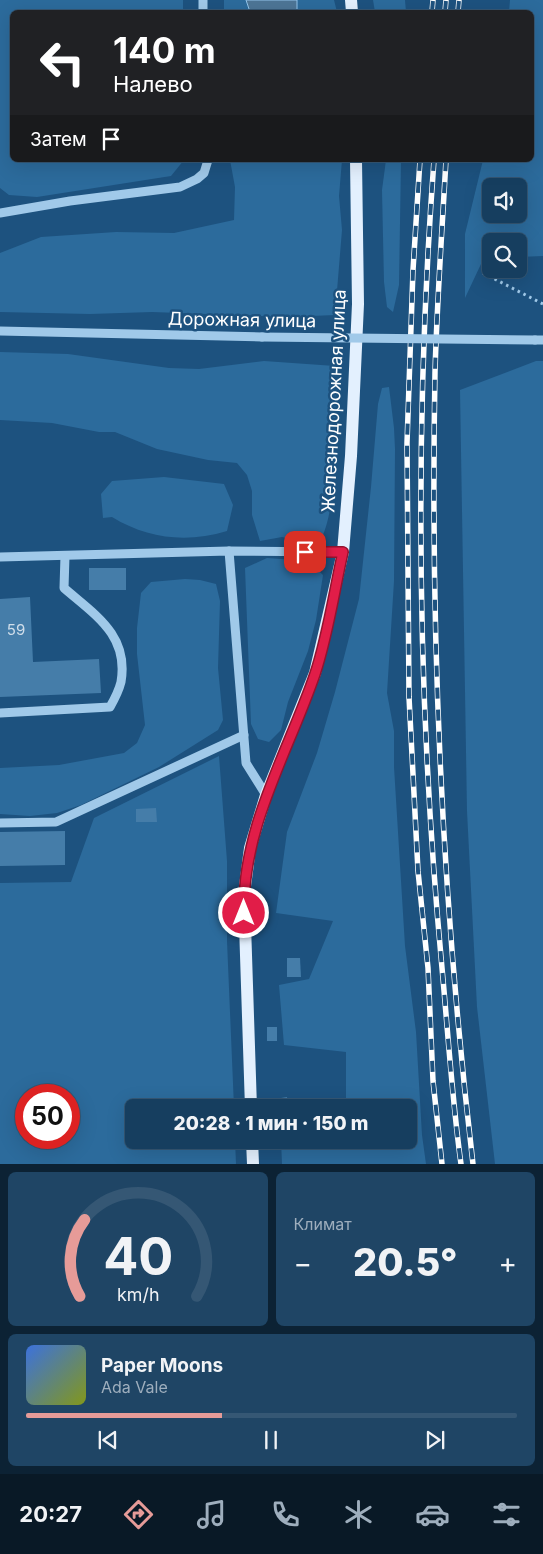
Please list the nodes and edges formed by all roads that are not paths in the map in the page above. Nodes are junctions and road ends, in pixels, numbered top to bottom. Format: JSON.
{"nodes":[{"id":1,"x":207,"y":162,"type":"edge"},
{"id":2,"x":356,"y":162,"type":"edge"},
{"id":3,"x":0,"y":213,"type":"edge"},
{"id":4,"x":0,"y":331,"type":"edge"},
{"id":5,"x":539,"y":340,"type":"edge"},
{"id":6,"x":228,"y":551,"type":"junction"},
{"id":7,"x":343,"y":552,"type":"junction"},
{"id":8,"x":65,"y":556,"type":"junction"},
{"id":9,"x":0,"y":557,"type":"edge"},
{"id":10,"x":0,"y":713,"type":"edge"},
{"id":11,"x":244,"y":735,"type":"junction"},
{"id":12,"x":266,"y":795,"type":"junction"},
{"id":13,"x":0,"y":823,"type":"edge"},
{"id":14,"x":251,"y":1099,"type":"edge"},
{"id":15,"x":252,"y":1149,"type":"edge"},
{"id":16,"x":253,"y":1164,"type":"edge"}],
"edges":[{"from":1,"to":3,"type":"street"},
{"from":2,"to":7,"type":"main road","name":"Железнодорожная улица"},
{"from":4,"to":5,"type":"street","name":"Дорожная улица","bridge":true},
{"from":6,"to":7,"type":"street"},
{"from":6,"to":8,"type":"street"},
{"from":6,"to":11,"type":"street"},
{"from":7,"to":12,"type":"main road","name":"Железнодорожная улица"},
{"from":8,"to":9,"type":"street"},
{"from":8,"to":10,"type":"street"},
{"from":11,"to":12,"type":"street"},
{"from":11,"to":13,"type":"street"},
{"from":12,"to":14,"type":"main road","name":"Железнодорожная улица"},
{"from":15,"to":16,"type":"main road"}]}
